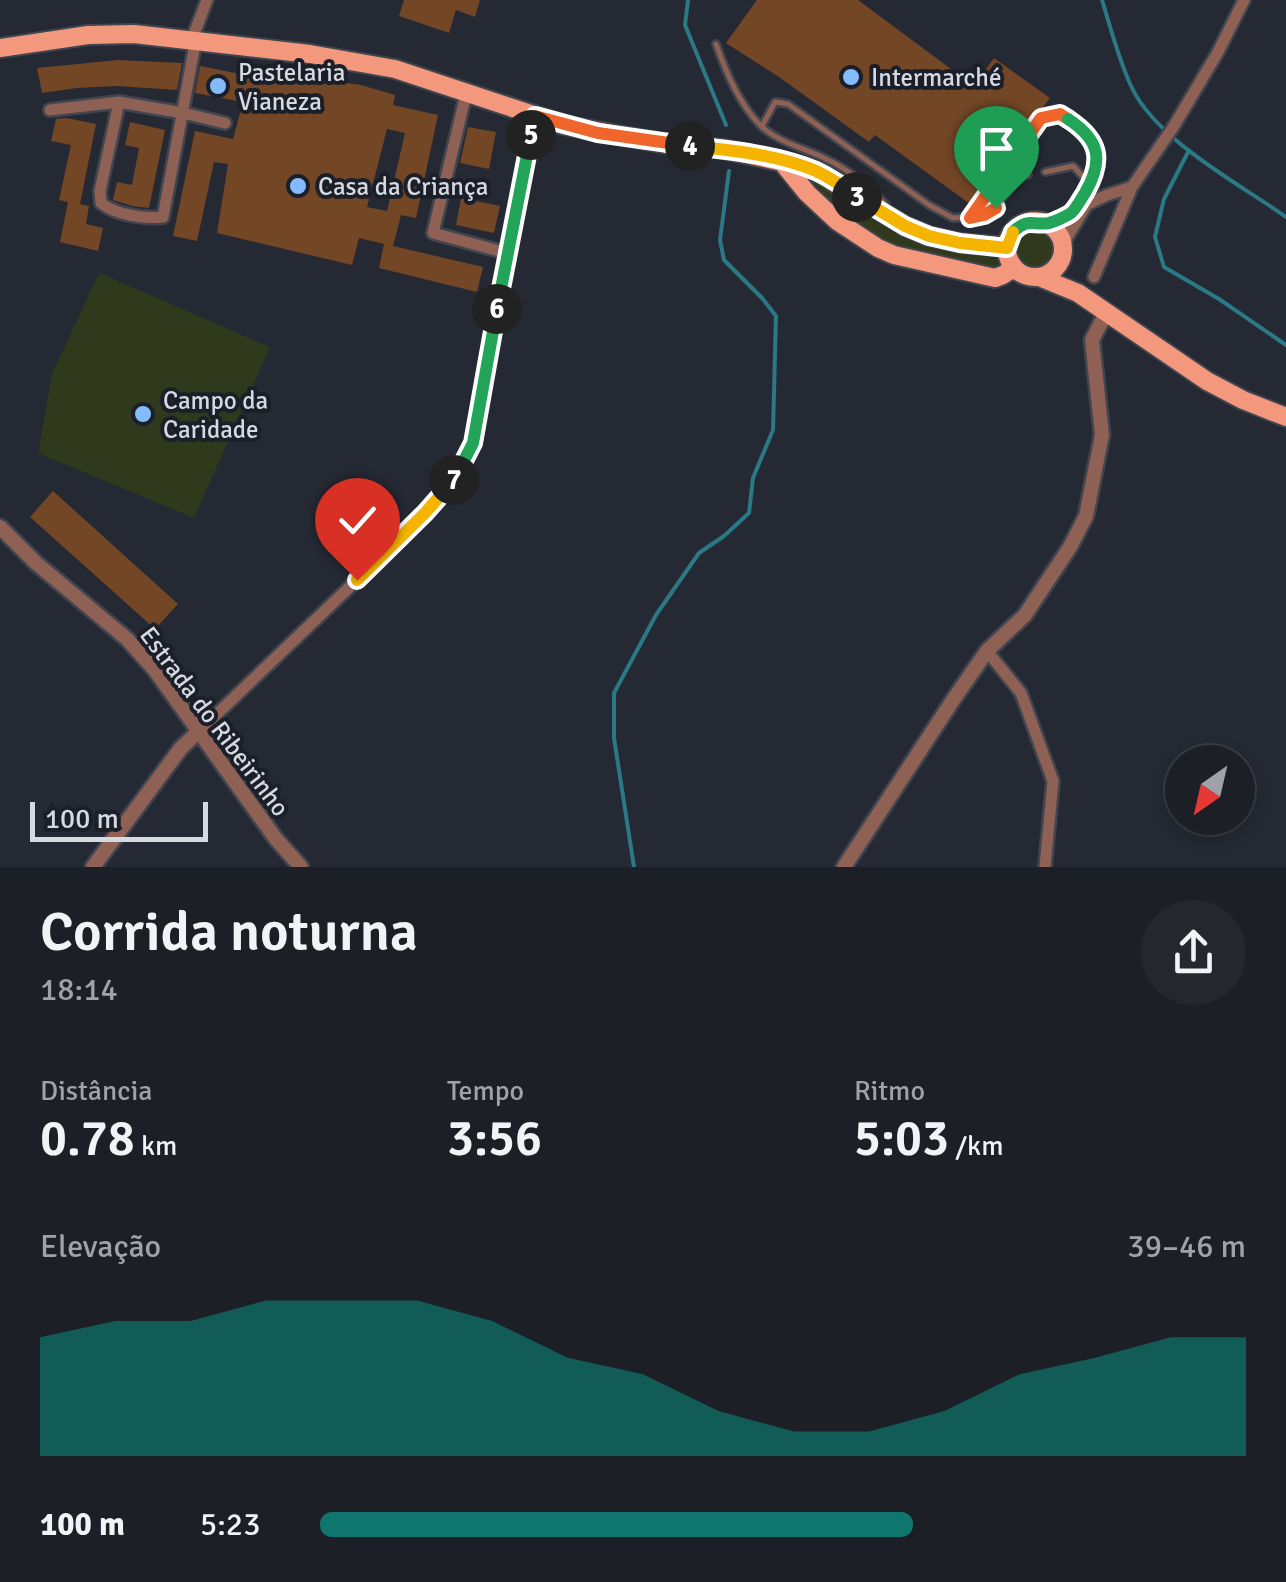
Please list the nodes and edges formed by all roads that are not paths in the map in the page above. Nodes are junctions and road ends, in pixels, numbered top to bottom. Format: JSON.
{"nodes":[{"id":1,"x":207,"y":0,"type":"edge"},
{"id":2,"x":1244,"y":0,"type":"edge"},
{"id":3,"x":194,"y":39,"type":"junction"},
{"id":4,"x":716,"y":44,"type":"dead end"},
{"id":5,"x":0,"y":48,"type":"edge"},
{"id":6,"x":466,"y":94,"type":"junction"},
{"id":7,"x":119,"y":102,"type":"junction"},
{"id":8,"x":50,"y":110,"type":"dead end"},
{"id":9,"x":183,"y":113,"type":"junction"},
{"id":10,"x":535,"y":116,"type":"junction"},
{"id":11,"x":225,"y":123,"type":"dead end"},
{"id":12,"x":762,"y":126,"type":"junction"},
{"id":13,"x":781,"y":161,"type":"junction"},
{"id":14,"x":1045,"y":172,"type":"dead end"},
{"id":15,"x":1028,"y":175,"type":"dead end"},
{"id":16,"x":1090,"y":184,"type":"junction"},
{"id":17,"x":1132,"y":187,"type":"junction"},
{"id":18,"x":1086,"y":206,"type":"junction"},
{"id":19,"x":1072,"y":212,"type":"junction"},
{"id":20,"x":970,"y":218,"type":"junction"},
{"id":21,"x":1048,"y":224,"type":"junction"},
{"id":22,"x":905,"y":226,"type":"junction"},
{"id":23,"x":1007,"y":248,"type":"junction"},
{"id":24,"x":1063,"y":250,"type":"junction"},
{"id":25,"x":507,"y":252,"type":"junction"},
{"id":26,"x":1014,"y":268,"type":"junction"},
{"id":27,"x":1038,"y":277,"type":"junction"},
{"id":28,"x":1094,"y":277,"type":"dead end"},
{"id":29,"x":1078,"y":294,"type":"junction"},
{"id":30,"x":1106,"y":314,"type":"junction"},
{"id":31,"x":1286,"y":417,"type":"edge"},
{"id":32,"x":0,"y":527,"type":"edge"},
{"id":33,"x":988,"y":651,"type":"junction"},
{"id":34,"x":198,"y":732,"type":"junction"},
{"id":35,"x":93,"y":867,"type":"edge"},
{"id":36,"x":301,"y":867,"type":"edge"},
{"id":37,"x":844,"y":867,"type":"edge"},
{"id":38,"x":1045,"y":867,"type":"edge"}],
"edges":[{"from":1,"to":3,"type":"street"},
{"from":2,"to":17,"type":"street"},
{"from":3,"to":5,"type":"main road"},
{"from":3,"to":6,"type":"main road"},
{"from":3,"to":9,"type":"street"},
{"from":4,"to":12,"type":"lane"},
{"from":6,"to":10,"type":"main road"},
{"from":6,"to":25,"type":"street"},
{"from":7,"to":8,"type":"street"},
{"from":7,"to":9,"type":"street"},
{"from":7,"to":9,"type":"street"},
{"from":9,"to":11,"type":"street"},
{"from":10,"to":13,"type":"main road"},
{"from":10,"to":25,"type":"street"},
{"from":12,"to":20,"type":"lane"},
{"from":12,"to":22,"type":"lane"},
{"from":13,"to":22,"type":"main road"},
{"from":13,"to":26,"type":"main road"},
{"from":14,"to":16,"type":"lane"},
{"from":15,"to":20,"type":"lane"},
{"from":16,"to":19,"type":"lane"},
{"from":16,"to":20,"type":"lane"},
{"from":17,"to":18,"type":"street"},
{"from":17,"to":28,"type":"street"},
{"from":18,"to":19,"type":"street"},
{"from":18,"to":24,"type":"street"},
{"from":19,"to":21,"type":"street"},
{"from":21,"to":23,"type":"main road"},
{"from":21,"to":24,"type":"main road"},
{"from":22,"to":23,"type":"main road"},
{"from":23,"to":26,"type":"main road"},
{"from":24,"to":27,"type":"main road"},
{"from":24,"to":29,"type":"main road"},
{"from":25,"to":34,"type":"street"},
{"from":26,"to":27,"type":"main road"},
{"from":27,"to":29,"type":"main road"},
{"from":29,"to":30,"type":"main road"},
{"from":30,"to":31,"type":"main road"},
{"from":30,"to":33,"type":"street"},
{"from":32,"to":34,"type":"street","name":"Estrada do Ribeirinho"},
{"from":33,"to":37,"type":"street"},
{"from":33,"to":38,"type":"street"},
{"from":34,"to":35,"type":"street"},
{"from":34,"to":36,"type":"street","name":"Estrada do Ribeirinho"}]}
